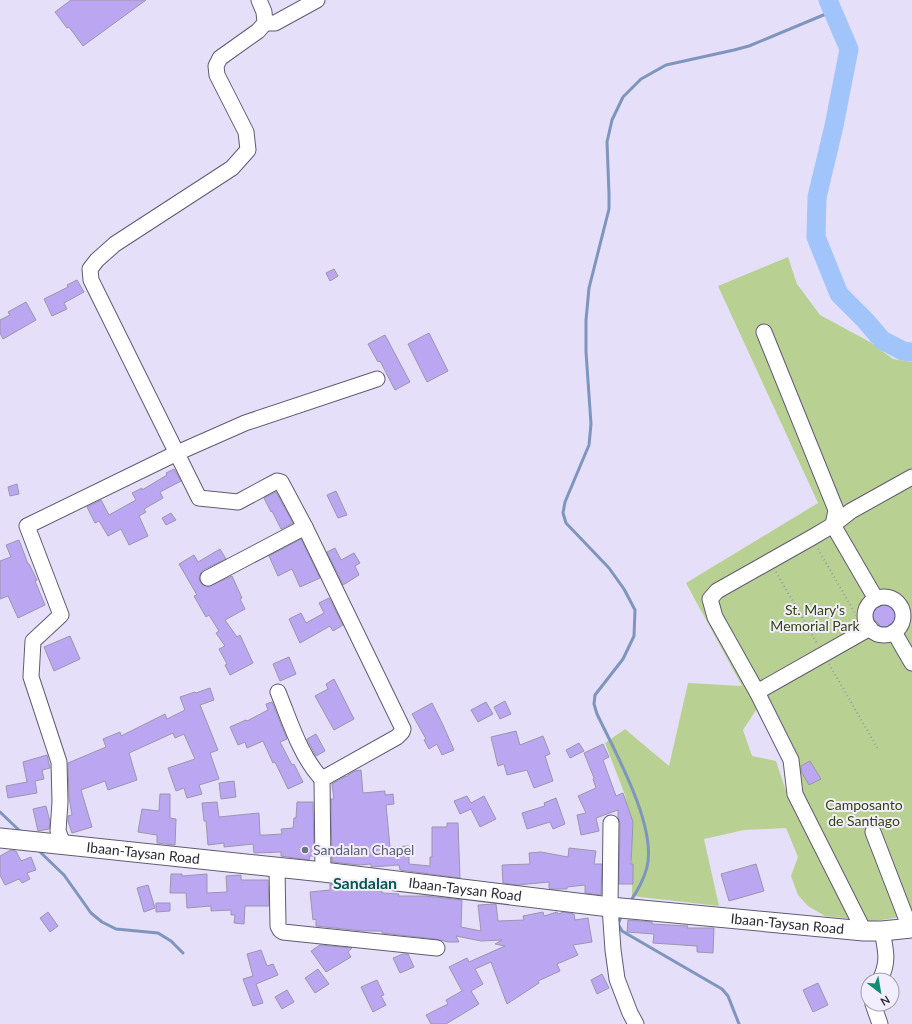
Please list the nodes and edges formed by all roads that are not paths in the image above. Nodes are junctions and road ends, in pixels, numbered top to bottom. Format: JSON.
{"nodes":[{"id":1,"x":259,"y":0,"type":"edge"},
{"id":2,"x":317,"y":0,"type":"edge"},
{"id":3,"x":265,"y":23,"type":"junction"},
{"id":4,"x":764,"y":332,"type":"dead end"},
{"id":5,"x":377,"y":379,"type":"dead end"},
{"id":6,"x":177,"y":453,"type":"junction"},
{"id":7,"x":912,"y":477,"type":"edge"},
{"id":8,"x":833,"y":525,"type":"junction"},
{"id":9,"x":305,"y":528,"type":"junction"},
{"id":10,"x":208,"y":578,"type":"dead end"},
{"id":11,"x":876,"y":599,"type":"junction"},
{"id":12,"x":907,"y":606,"type":"edge"},
{"id":13,"x":868,"y":621,"type":"junction"},
{"id":14,"x":894,"y":632,"type":"junction"},
{"id":15,"x":912,"y":663,"type":"edge"},
{"id":16,"x":278,"y":692,"type":"dead end"},
{"id":17,"x":757,"y":692,"type":"junction"},
{"id":18,"x":322,"y":779,"type":"junction"},
{"id":19,"x":611,"y":823,"type":"dead end"},
{"id":20,"x":873,"y":832,"type":"dead end"},
{"id":21,"x":0,"y":838,"type":"edge"},
{"id":22,"x":63,"y":844,"type":"junction"},
{"id":23,"x":277,"y":868,"type":"junction"},
{"id":24,"x":322,"y":872,"type":"junction"},
{"id":25,"x":610,"y":907,"type":"junction"},
{"id":26,"x":911,"y":928,"type":"edge"},
{"id":27,"x":873,"y":931,"type":"junction"},
{"id":28,"x":437,"y":948,"type":"dead end"},
{"id":29,"x":884,"y":972,"type":"edge"},
{"id":30,"x":876,"y":1012,"type":"edge"},
{"id":31,"x":636,"y":1024,"type":"edge"},
{"id":32,"x":880,"y":1024,"type":"edge"}],
"edges":[{"from":1,"to":3,"type":"street"},
{"from":2,"to":3,"type":"street"},
{"from":3,"to":6,"type":"street"},
{"from":4,"to":8,"type":"street"},
{"from":5,"to":6,"type":"street"},
{"from":6,"to":9,"type":"street"},
{"from":6,"to":22,"type":"street"},
{"from":7,"to":8,"type":"street"},
{"from":8,"to":11,"type":"street"},
{"from":8,"to":17,"type":"street"},
{"from":9,"to":10,"type":"street"},
{"from":9,"to":18,"type":"street"},
{"from":11,"to":12,"type":"street"},
{"from":11,"to":13,"type":"street"},
{"from":12,"to":14,"type":"street"},
{"from":13,"to":14,"type":"street"},
{"from":13,"to":17,"type":"street"},
{"from":14,"to":15,"type":"street"},
{"from":16,"to":18,"type":"street"},
{"from":17,"to":27,"type":"street"},
{"from":18,"to":24,"type":"street"},
{"from":19,"to":25,"type":"street"},
{"from":20,"to":26,"type":"street"},
{"from":21,"to":22,"type":"main road","name":"Ibaan-Taysan Road"},
{"from":22,"to":23,"type":"main road","name":"Ibaan-Taysan Road"},
{"from":23,"to":24,"type":"main road","name":"Ibaan-Taysan Road"},
{"from":23,"to":28,"type":"street"},
{"from":24,"to":25,"type":"main road","name":"Ibaan-Taysan Road"},
{"from":25,"to":27,"type":"main road","name":"Ibaan-Taysan Road"},
{"from":25,"to":31,"type":"street"},
{"from":26,"to":27,"type":"main road","name":"Ibaan-Taysan Road"},
{"from":27,"to":29,"type":"street"},
{"from":30,"to":32,"type":"street"}]}
